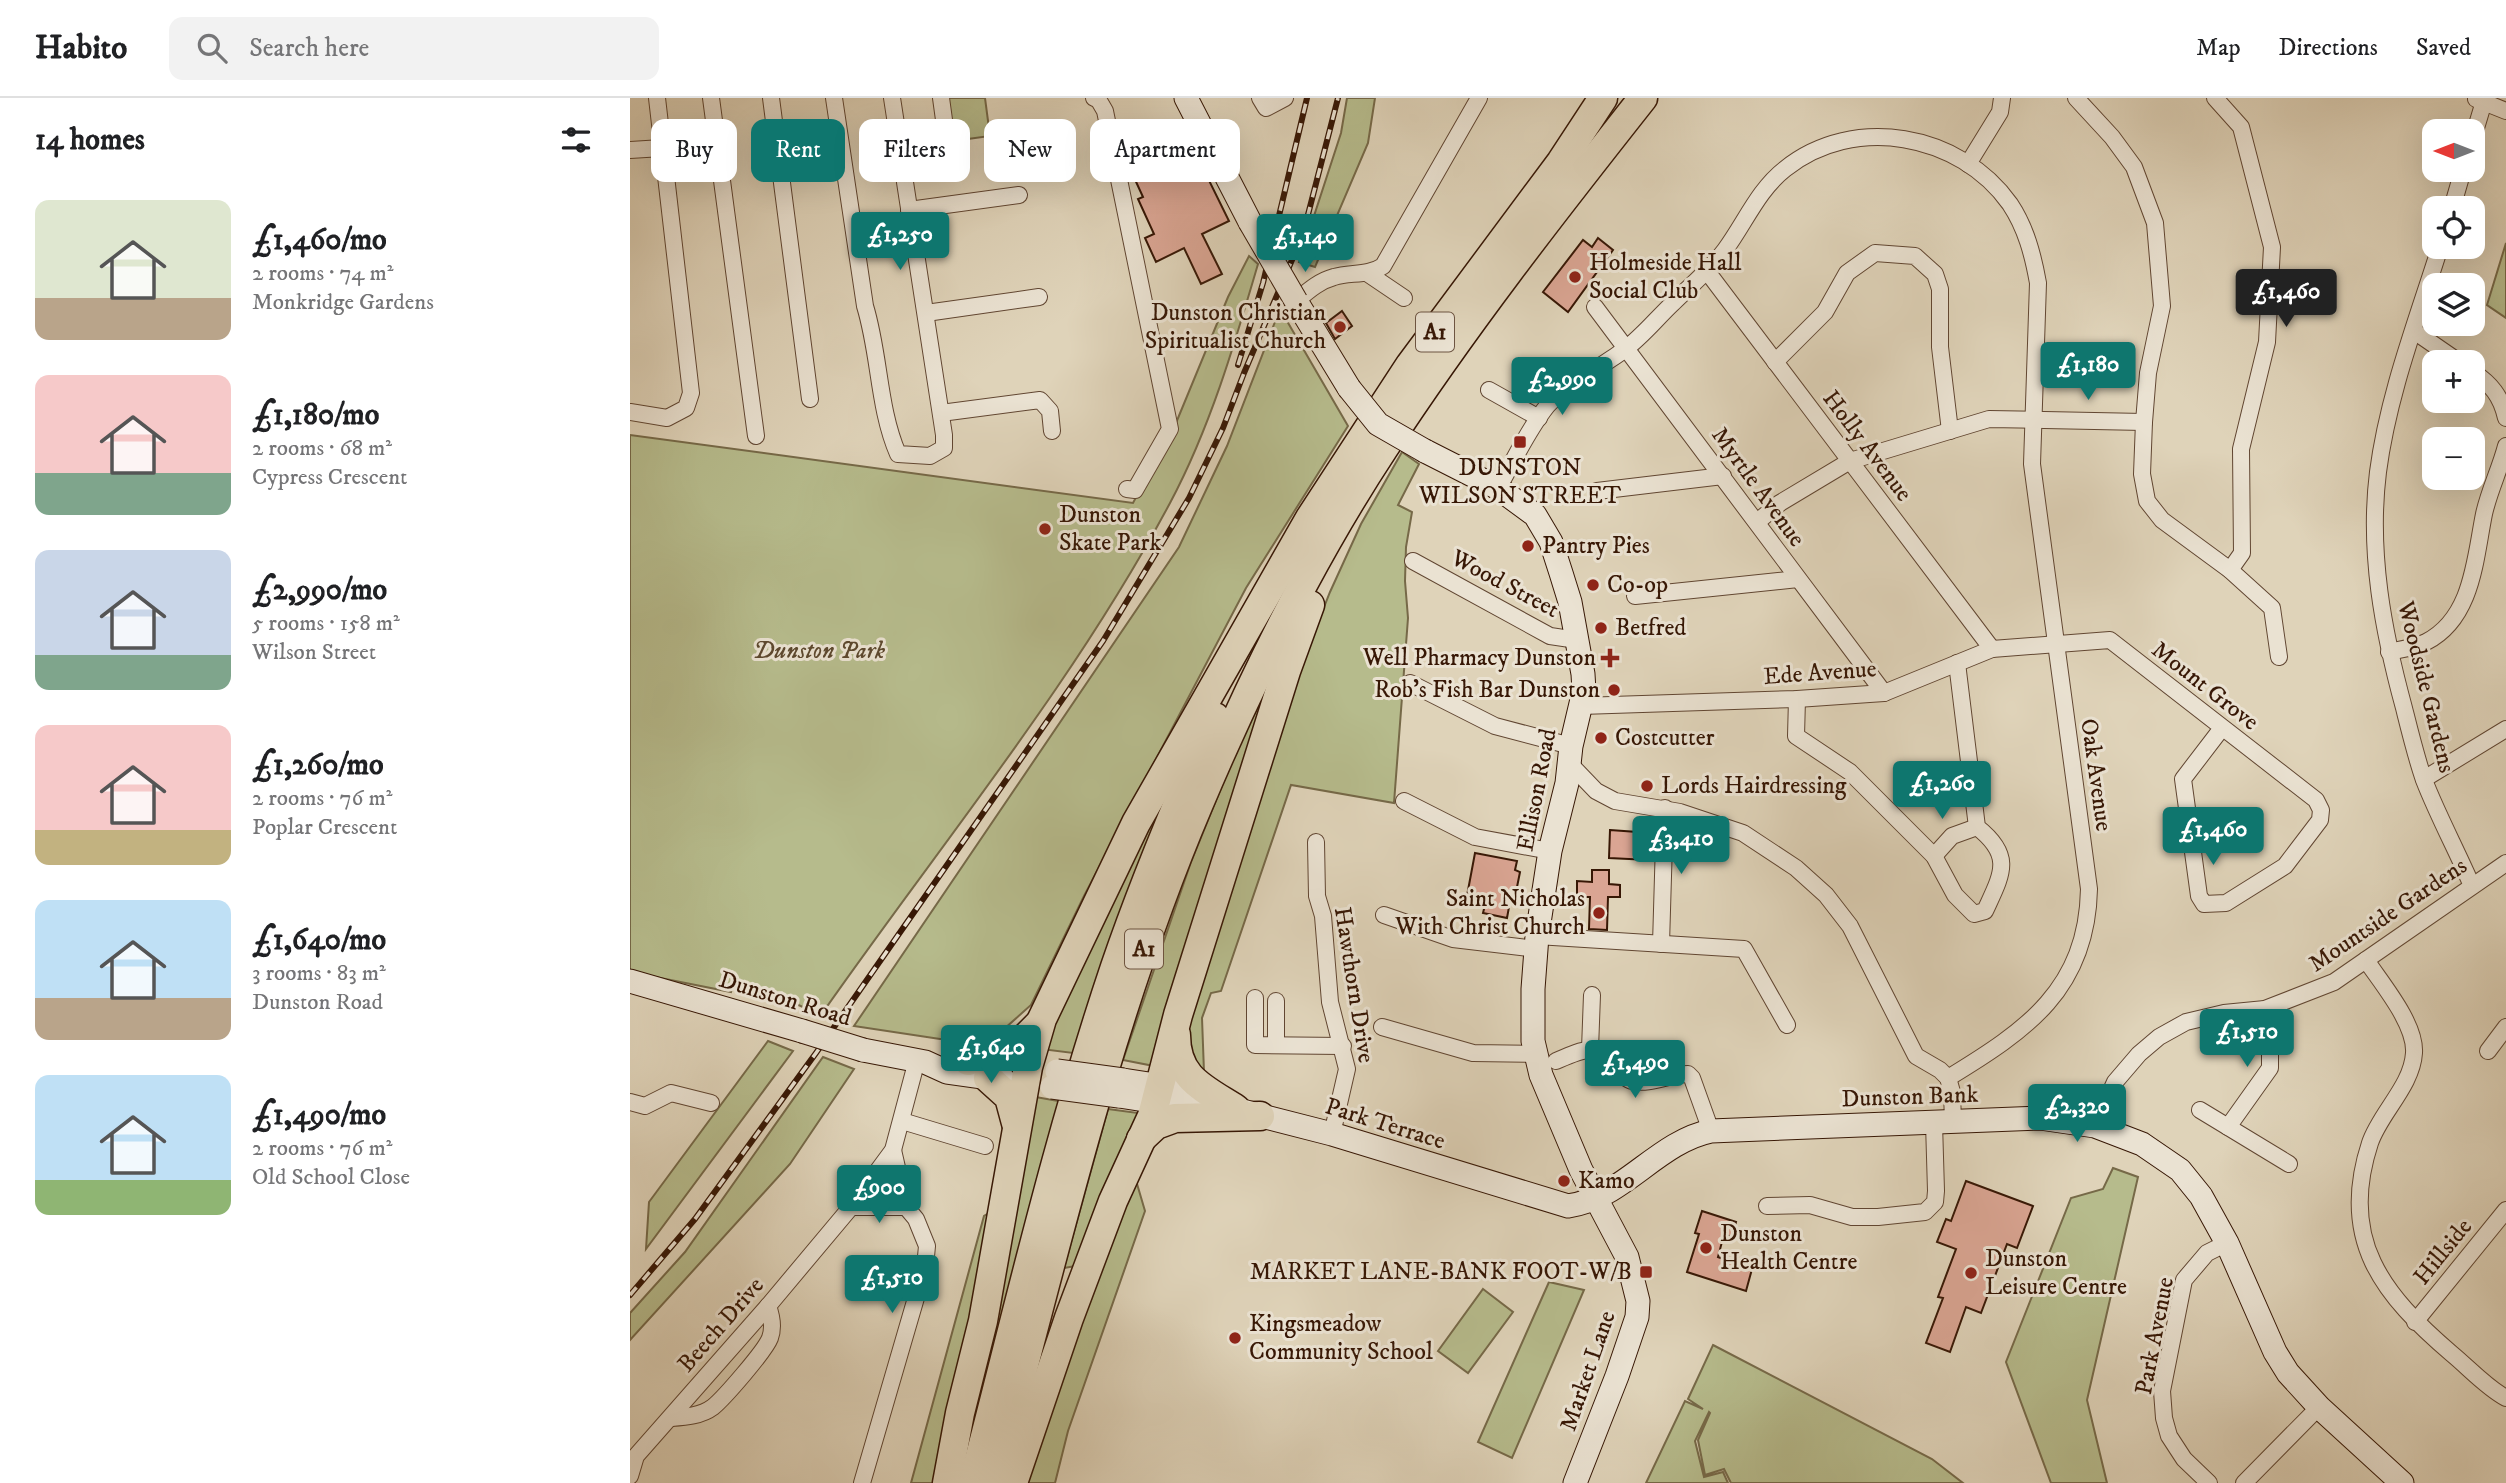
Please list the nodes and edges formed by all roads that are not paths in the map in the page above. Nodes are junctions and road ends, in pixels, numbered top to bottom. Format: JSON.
{"nodes":[{"id":1,"x":657,"y":98,"type":"edge"},
{"id":2,"x":711,"y":98,"type":"edge"},
{"id":3,"x":771,"y":98,"type":"edge"},
{"id":4,"x":834,"y":98,"type":"edge"},
{"id":5,"x":892,"y":98,"type":"edge"},
{"id":6,"x":941,"y":98,"type":"edge"},
{"id":7,"x":1094,"y":98,"type":"edge"},
{"id":8,"x":1186,"y":98,"type":"edge"},
{"id":9,"x":1260,"y":98,"type":"edge"},
{"id":10,"x":1284,"y":98,"type":"edge"},
{"id":11,"x":1479,"y":98,"type":"edge"},
{"id":12,"x":1603,"y":98,"type":"edge"},
{"id":13,"x":1611,"y":98,"type":"edge"},
{"id":14,"x":1643,"y":98,"type":"edge"},
{"id":15,"x":2003,"y":98,"type":"edge"},
{"id":16,"x":2076,"y":98,"type":"edge"},
{"id":17,"x":2215,"y":98,"type":"edge"},
{"id":18,"x":2481,"y":99,"type":"edge"},
{"id":19,"x":2506,"y":111,"type":"edge"},
{"id":20,"x":662,"y":119,"type":"edge"},
{"id":21,"x":714,"y":119,"type":"edge"},
{"id":22,"x":944,"y":119,"type":"edge"},
{"id":23,"x":2477,"y":119,"type":"edge"},
{"id":24,"x":651,"y":148,"type":"edge"},
{"id":25,"x":630,"y":150,"type":"edge"},
{"id":26,"x":1569,"y":150,"type":"junction"},
{"id":27,"x":1968,"y":164,"type":"junction"},
{"id":28,"x":672,"y":182,"type":"edge"},
{"id":29,"x":722,"y":182,"type":"edge"},
{"id":30,"x":1019,"y":195,"type":"dead end"},
{"id":31,"x":909,"y":210,"type":"junction"},
{"id":32,"x":2436,"y":259,"type":"edge"},
{"id":33,"x":1706,"y":270,"type":"junction"},
{"id":34,"x":1367,"y":273,"type":"junction"},
{"id":35,"x":1039,"y":297,"type":"dead end"},
{"id":36,"x":1404,"y":298,"type":"dead end"},
{"id":37,"x":1296,"y":301,"type":"junction"},
{"id":38,"x":1595,"y":307,"type":"dead end"},
{"id":39,"x":926,"y":313,"type":"junction"},
{"id":40,"x":2414,"y":331,"type":"junction"},
{"id":41,"x":1627,"y":348,"type":"junction"},
{"id":42,"x":2442,"y":350,"type":"edge"},
{"id":43,"x":1775,"y":362,"type":"junction"},
{"id":44,"x":2485,"y":382,"type":"edge"},
{"id":45,"x":1489,"y":390,"type":"dead end"},
{"id":46,"x":810,"y":399,"type":"dead end"},
{"id":47,"x":630,"y":412,"type":"edge"},
{"id":48,"x":941,"y":413,"type":"junction"},
{"id":49,"x":1539,"y":418,"type":"junction"},
{"id":50,"x":2506,"y":418,"type":"edge"},
{"id":51,"x":2032,"y":419,"type":"junction"},
{"id":52,"x":2144,"y":422,"type":"junction"},
{"id":53,"x":1052,"y":431,"type":"dead end"},
{"id":54,"x":1950,"y":431,"type":"junction"},
{"id":55,"x":756,"y":436,"type":"dead end"},
{"id":56,"x":1382,"y":450,"type":"junction"},
{"id":57,"x":2505,"y":455,"type":"edge"},
{"id":58,"x":1850,"y":461,"type":"junction"},
{"id":59,"x":1723,"y":476,"type":"junction"},
{"id":60,"x":1498,"y":488,"type":"junction"},
{"id":61,"x":1127,"y":489,"type":"dead end"},
{"id":62,"x":1597,"y":491,"type":"dead end"},
{"id":63,"x":1310,"y":519,"type":"junction"},
{"id":64,"x":1757,"y":522,"type":"junction"},
{"id":65,"x":1413,"y":561,"type":"dead end"},
{"id":66,"x":2230,"y":570,"type":"junction"},
{"id":67,"x":1798,"y":579,"type":"junction"},
{"id":68,"x":1635,"y":596,"type":"dead end"},
{"id":69,"x":1577,"y":640,"type":"junction"},
{"id":70,"x":2054,"y":645,"type":"junction"},
{"id":71,"x":1992,"y":649,"type":"junction"},
{"id":72,"x":2389,"y":652,"type":"junction"},
{"id":73,"x":2278,"y":657,"type":"dead end"},
{"id":74,"x":1957,"y":663,"type":"junction"},
{"id":75,"x":1410,"y":683,"type":"dead end"},
{"id":76,"x":1884,"y":694,"type":"junction"},
{"id":77,"x":1797,"y":699,"type":"junction"},
{"id":78,"x":1581,"y":706,"type":"junction"},
{"id":79,"x":2222,"y":728,"type":"junction"},
{"id":80,"x":2506,"y":729,"type":"edge"},
{"id":81,"x":1571,"y":755,"type":"junction"},
{"id":82,"x":2424,"y":779,"type":"junction"},
{"id":83,"x":1404,"y":801,"type":"dead end"},
{"id":84,"x":1665,"y":808,"type":"junction"},
{"id":85,"x":1977,"y":827,"type":"junction"},
{"id":86,"x":1316,"y":842,"type":"dead end"},
{"id":87,"x":1550,"y":851,"type":"junction"},
{"id":88,"x":1934,"y":856,"type":"junction"},
{"id":89,"x":2506,"y":863,"type":"edge"},
{"id":90,"x":2472,"y":886,"type":"junction"},
{"id":91,"x":1384,"y":915,"type":"dead end"},
{"id":92,"x":1536,"y":943,"type":"junction"},
{"id":93,"x":1661,"y":943,"type":"junction"},
{"id":94,"x":2366,"y":960,"type":"junction"},
{"id":95,"x":630,"y":981,"type":"edge"},
{"id":96,"x":1591,"y":995,"type":"dead end"},
{"id":97,"x":1255,"y":998,"type":"dead end"},
{"id":98,"x":1276,"y":1000,"type":"dead end"},
{"id":99,"x":2265,"y":1009,"type":"junction"},
{"id":100,"x":1178,"y":1014,"type":"junction"},
{"id":101,"x":1042,"y":1019,"type":"junction"},
{"id":102,"x":1787,"y":1025,"type":"dead end"},
{"id":103,"x":1382,"y":1027,"type":"dead end"},
{"id":104,"x":2506,"y":1027,"type":"edge"},
{"id":105,"x":1276,"y":1045,"type":"junction"},
{"id":106,"x":1343,"y":1045,"type":"junction"},
{"id":107,"x":1590,"y":1049,"type":"junction"},
{"id":108,"x":2488,"y":1051,"type":"dead end"},
{"id":109,"x":1545,"y":1058,"type":"junction"},
{"id":110,"x":1696,"y":1060,"type":"dead end"},
{"id":111,"x":921,"y":1061,"type":"junction"},
{"id":112,"x":978,"y":1069,"type":"junction"},
{"id":113,"x":1026,"y":1075,"type":"junction"},
{"id":114,"x":1690,"y":1076,"type":"junction"},
{"id":115,"x":1948,"y":1077,"type":"junction"},
{"id":116,"x":1121,"y":1088,"type":"joint"},
{"id":117,"x":1158,"y":1094,"type":"junction"},
{"id":118,"x":630,"y":1102,"type":"edge"},
{"id":119,"x":711,"y":1103,"type":"dead end"},
{"id":120,"x":2200,"y":1110,"type":"dead end"},
{"id":121,"x":1248,"y":1113,"type":"junction"},
{"id":122,"x":902,"y":1121,"type":"junction"},
{"id":123,"x":1944,"y":1122,"type":"junction"},
{"id":124,"x":2095,"y":1126,"type":"junction"},
{"id":125,"x":2228,"y":1127,"type":"junction"},
{"id":126,"x":1017,"y":1129,"type":"junction"},
{"id":127,"x":1711,"y":1130,"type":"junction"},
{"id":128,"x":1332,"y":1134,"type":"junction"},
{"id":129,"x":1141,"y":1139,"type":"junction"},
{"id":130,"x":985,"y":1146,"type":"dead end"},
{"id":131,"x":893,"y":1150,"type":"junction"},
{"id":132,"x":2290,"y":1164,"type":"dead end"},
{"id":133,"x":1595,"y":1199,"type":"junction"},
{"id":134,"x":1767,"y":1206,"type":"dead end"},
{"id":135,"x":851,"y":1207,"type":"junction"},
{"id":136,"x":906,"y":1207,"type":"junction"},
{"id":137,"x":2506,"y":1210,"type":"edge"},
{"id":138,"x":2227,"y":1243,"type":"junction"},
{"id":139,"x":768,"y":1306,"type":"junction"},
{"id":140,"x":2415,"y":1322,"type":"junction"},
{"id":141,"x":2506,"y":1398,"type":"edge"},
{"id":142,"x":2319,"y":1407,"type":"junction"},
{"id":143,"x":671,"y":1418,"type":"junction"},
{"id":144,"x":630,"y":1476,"type":"edge"},
{"id":145,"x":862,"y":1483,"type":"edge"},
{"id":146,"x":947,"y":1483,"type":"edge"},
{"id":147,"x":973,"y":1483,"type":"edge"},
{"id":148,"x":993,"y":1483,"type":"edge"},
{"id":149,"x":1013,"y":1483,"type":"edge"},
{"id":150,"x":1575,"y":1483,"type":"edge"},
{"id":151,"x":2209,"y":1483,"type":"edge"},
{"id":152,"x":2244,"y":1483,"type":"edge"},
{"id":153,"x":2402,"y":1483,"type":"edge"}],
"edges":[{"from":1,"to":20,"type":"street"},
{"from":2,"to":21,"type":"street"},
{"from":3,"to":46,"type":"street"},
{"from":4,"to":48,"type":"street"},
{"from":5,"to":31,"type":"street"},
{"from":6,"to":22,"type":"street"},
{"from":7,"to":61,"type":"street"},
{"from":8,"to":37,"type":"street","bridge":true},
{"from":9,"to":10,"type":"street"},
{"from":11,"to":34,"type":"street"},
{"from":12,"to":26,"type":"highway"},
{"from":13,"to":26,"type":"highway","number":"A1"},
{"from":14,"to":56,"type":"highway","number":"A1"},
{"from":15,"to":27,"type":"street"},
{"from":16,"to":52,"type":"street"},
{"from":17,"to":66,"type":"street"},
{"from":18,"to":19,"type":"street"},
{"from":18,"to":23,"type":"street"},
{"from":24,"to":25,"type":"street"},
{"from":26,"to":63,"type":"highway","number":"A1"},
{"from":27,"to":33,"type":"street","name":"Oak Avenue"},
{"from":27,"to":51,"type":"street","name":"Oak Avenue"},
{"from":28,"to":47,"type":"street"},
{"from":29,"to":55,"type":"street"},
{"from":30,"to":31,"type":"street"},
{"from":31,"to":39,"type":"street"},
{"from":32,"to":40,"type":"street","name":"Woodside Gardens"},
{"from":33,"to":41,"type":"street","name":"Oak Avenue"},
{"from":33,"to":43,"type":"street","name":"Holly Avenue"},
{"from":34,"to":36,"type":"street"},
{"from":34,"to":37,"type":"street"},
{"from":35,"to":39,"type":"street"},
{"from":37,"to":60,"type":"street","name":"Ellison Road","bridge":true},
{"from":38,"to":41,"type":"street","name":"Myrtle Avenue"},
{"from":39,"to":48,"type":"street"},
{"from":40,"to":42,"type":"street"},
{"from":40,"to":72,"type":"street","name":"Woodside Gardens"},
{"from":41,"to":49,"type":"street","name":"Oak Avenue"},
{"from":41,"to":59,"type":"street","name":"Myrtle Avenue"},
{"from":43,"to":54,"type":"street"},
{"from":43,"to":58,"type":"street","name":"Holly Avenue"},
{"from":44,"to":50,"type":"street"},
{"from":45,"to":49,"type":"street"},
{"from":48,"to":53,"type":"street"},
{"from":49,"to":60,"type":"street","name":"Oak Avenue"},
{"from":51,"to":52,"type":"street"},
{"from":51,"to":54,"type":"street"},
{"from":51,"to":70,"type":"street","name":"Oak Avenue"},
{"from":52,"to":66,"type":"street"},
{"from":54,"to":58,"type":"street"},
{"from":56,"to":100,"type":"highway"},
{"from":56,"to":148,"type":"highway","number":"A1"},
{"from":57,"to":72,"type":"street"},
{"from":58,"to":64,"type":"street"},
{"from":58,"to":71,"type":"street","name":"Holly Avenue"},
{"from":59,"to":62,"type":"street"},
{"from":59,"to":64,"type":"street","name":"Myrtle Avenue"},
{"from":60,"to":69,"type":"street","name":"Ellison Road"},
{"from":63,"to":101,"type":"highway"},
{"from":63,"to":147,"type":"highway","number":"A1"},
{"from":64,"to":67,"type":"street","name":"Myrtle Avenue"},
{"from":65,"to":69,"type":"street","name":"Wood Street"},
{"from":66,"to":73,"type":"street"},
{"from":67,"to":68,"type":"street"},
{"from":67,"to":76,"type":"street","name":"Myrtle Avenue"},
{"from":69,"to":78,"type":"street","name":"Ellison Road"},
{"from":70,"to":71,"type":"street","name":"Ede Avenue"},
{"from":70,"to":79,"type":"street","name":"Mount Grove"},
{"from":70,"to":115,"type":"street","name":"Oak Avenue"},
{"from":71,"to":74,"type":"street","name":"Ede Avenue"},
{"from":72,"to":82,"type":"street","name":"Woodside Gardens"},
{"from":74,"to":76,"type":"street","name":"Ede Avenue"},
{"from":74,"to":85,"type":"street"},
{"from":75,"to":81,"type":"street"},
{"from":76,"to":77,"type":"street","name":"Ede Avenue"},
{"from":77,"to":78,"type":"street","name":"Ede Avenue"},
{"from":77,"to":88,"type":"street"},
{"from":78,"to":81,"type":"street","name":"Ellison Road"},
{"from":79,"to":79,"type":"street","name":"Mount Grove"},
{"from":80,"to":82,"type":"street"},
{"from":81,"to":84,"type":"street"},
{"from":81,"to":87,"type":"street","name":"Ellison Road"},
{"from":82,"to":90,"type":"street","name":"Woodside Gardens"},
{"from":83,"to":87,"type":"street"},
{"from":84,"to":93,"type":"street"},
{"from":84,"to":115,"type":"street"},
{"from":85,"to":88,"type":"street"},
{"from":85,"to":88,"type":"street"},
{"from":86,"to":106,"type":"street","name":"Hawthorn Drive"},
{"from":87,"to":92,"type":"street","name":"Ellison Road"},
{"from":89,"to":90,"type":"street","name":"Mountside Gardens"},
{"from":90,"to":94,"type":"street","name":"Mountside Gardens"},
{"from":91,"to":92,"type":"street"},
{"from":92,"to":93,"type":"street"},
{"from":92,"to":109,"type":"street","name":"Ellison Road"},
{"from":93,"to":102,"type":"street"},
{"from":94,"to":99,"type":"street","name":"Mountside Gardens"},
{"from":94,"to":140,"type":"street"},
{"from":95,"to":111,"type":"street","name":"Dunston Road","bridge":true},
{"from":96,"to":107,"type":"street"},
{"from":97,"to":105,"type":"street"},
{"from":98,"to":105,"type":"street"},
{"from":99,"to":124,"type":"street","name":"Mountside Gardens"},
{"from":99,"to":125,"type":"street"},
{"from":100,"to":117,"type":"highway"},
{"from":100,"to":121,"type":"highway"},
{"from":101,"to":112,"type":"highway"},
{"from":101,"to":113,"type":"highway"},
{"from":103,"to":109,"type":"street"},
{"from":104,"to":108,"type":"street"},
{"from":105,"to":106,"type":"street"},
{"from":106,"to":128,"type":"street","name":"Hawthorn Drive"},
{"from":107,"to":109,"type":"street"},
{"from":107,"to":114,"type":"street"},
{"from":109,"to":133,"type":"street","name":"Ellison Road"},
{"from":110,"to":114,"type":"street"},
{"from":111,"to":112,"type":"street","name":"Dunston Road"},
{"from":111,"to":122,"type":"street","name":"Beech Drive"},
{"from":112,"to":113,"type":"street","name":"Dunston Road"},
{"from":112,"to":126,"type":"highway"},
{"from":113,"to":116,"type":"street","name":"Dunston Road","bridge":true},
{"from":113,"to":126,"type":"highway"},
{"from":114,"to":127,"type":"street"},
{"from":115,"to":123,"type":"street"},
{"from":116,"to":117,"type":"street","name":"Park Terrace"},
{"from":117,"to":121,"type":"street","name":"Park Terrace"},
{"from":117,"to":129,"type":"highway"},
{"from":118,"to":119,"type":"street"},
{"from":120,"to":125,"type":"street"},
{"from":121,"to":128,"type":"street","name":"Park Terrace"},
{"from":121,"to":129,"type":"highway"},
{"from":122,"to":130,"type":"street"},
{"from":122,"to":131,"type":"street","name":"Beech Drive"},
{"from":123,"to":124,"type":"street","name":"Dunston Bank"},
{"from":123,"to":127,"type":"street","name":"Dunston Bank"},
{"from":123,"to":134,"type":"street"},
{"from":124,"to":138,"type":"street","name":"Dunston Bank"},
{"from":125,"to":132,"type":"street"},
{"from":126,"to":146,"type":"highway"},
{"from":127,"to":133,"type":"street","name":"Dunston Bank"},
{"from":128,"to":133,"type":"street","name":"Park Terrace"},
{"from":129,"to":149,"type":"highway"},
{"from":131,"to":135,"type":"street","name":"Beech Drive"},
{"from":131,"to":136,"type":"street"},
{"from":133,"to":150,"type":"street","name":"Market Lane"},
{"from":135,"to":136,"type":"street"},
{"from":135,"to":139,"type":"street","name":"Beech Drive"},
{"from":136,"to":145,"type":"street"},
{"from":137,"to":140,"type":"street","name":"Hillside"},
{"from":138,"to":142,"type":"street","name":"Dunston Bank"},
{"from":138,"to":151,"type":"street","name":"Park Avenue"},
{"from":139,"to":143,"type":"street","name":"Beech Drive"},
{"from":139,"to":143,"type":"street"},
{"from":140,"to":141,"type":"street"},
{"from":142,"to":152,"type":"street"},
{"from":142,"to":153,"type":"street","name":"Dunston Bank"},
{"from":143,"to":144,"type":"street","name":"Beech Drive"}]}
